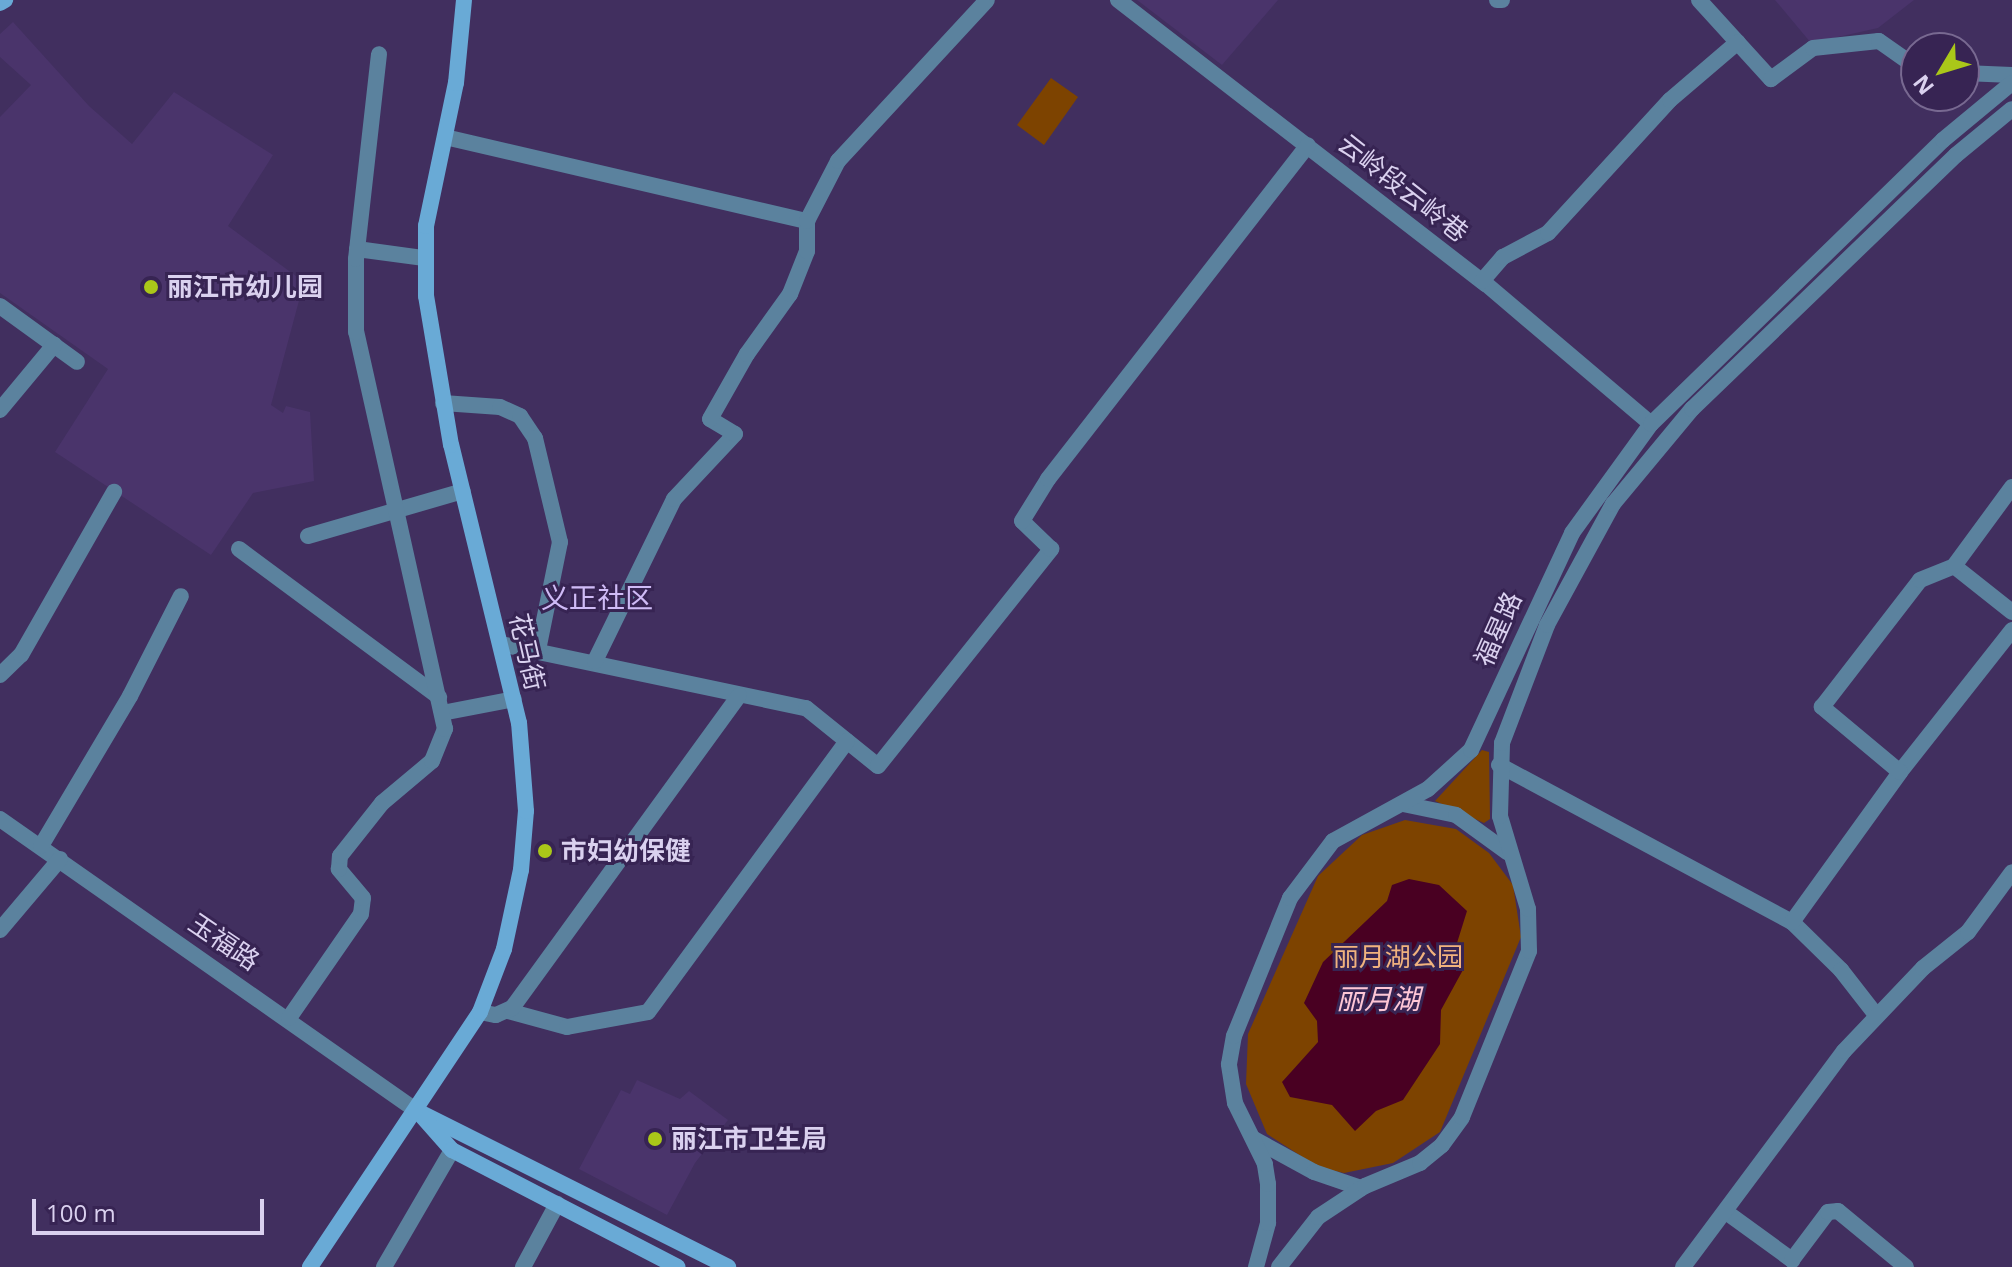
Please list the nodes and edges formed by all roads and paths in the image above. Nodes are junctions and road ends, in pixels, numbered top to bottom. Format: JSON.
{"nodes":[{"id":1,"x":464,"y":0,"type":"edge"},
{"id":2,"x":987,"y":0,"type":"edge"},
{"id":3,"x":1118,"y":0,"type":"edge"},
{"id":4,"x":1699,"y":0,"type":"edge"},
{"id":5,"x":1738,"y":42,"type":"junction"},
{"id":6,"x":379,"y":54,"type":"dead end"},
{"id":7,"x":1900,"y":56,"type":"edge"},
{"id":8,"x":1980,"y":74,"type":"edge"},
{"id":9,"x":2012,"y":75,"type":"edge"},
{"id":10,"x":2012,"y":83,"type":"edge"},
{"id":11,"x":2012,"y":109,"type":"edge"},
{"id":12,"x":445,"y":137,"type":"junction"},
{"id":13,"x":1308,"y":145,"type":"junction"},
{"id":14,"x":807,"y":221,"type":"junction"},
{"id":15,"x":357,"y":249,"type":"junction"},
{"id":16,"x":424,"y":258,"type":"junction"},
{"id":17,"x":1482,"y":281,"type":"junction"},
{"id":18,"x":0,"y":306,"type":"edge"},
{"id":19,"x":54,"y":345,"type":"junction"},
{"id":20,"x":77,"y":362,"type":"dead end"},
{"id":21,"x":443,"y":403,"type":"junction"},
{"id":22,"x":0,"y":410,"type":"edge"},
{"id":23,"x":1651,"y":424,"type":"junction"},
{"id":24,"x":2012,"y":487,"type":"edge"},
{"id":25,"x":463,"y":491,"type":"junction"},
{"id":26,"x":114,"y":492,"type":"dead end"},
{"id":27,"x":395,"y":511,"type":"junction"},
{"id":28,"x":308,"y":536,"type":"dead end"},
{"id":29,"x":239,"y":549,"type":"dead end"},
{"id":30,"x":1954,"y":566,"type":"junction"},
{"id":31,"x":181,"y":596,"type":"dead end"},
{"id":32,"x":2012,"y":612,"type":"edge"},
{"id":33,"x":2012,"y":630,"type":"edge"},
{"id":34,"x":501,"y":644,"type":"junction"},
{"id":35,"x":538,"y":650,"type":"junction"},
{"id":36,"x":595,"y":661,"type":"junction"},
{"id":37,"x":0,"y":675,"type":"edge"},
{"id":38,"x":739,"y":696,"type":"junction"},
{"id":39,"x":514,"y":699,"type":"junction"},
{"id":40,"x":441,"y":705,"type":"junction"},
{"id":41,"x":847,"y":741,"type":"junction"},
{"id":42,"x":1499,"y":765,"type":"junction"},
{"id":43,"x":1900,"y":772,"type":"junction"},
{"id":44,"x":1403,"y":804,"type":"junction"},
{"id":45,"x":0,"y":819,"type":"edge"},
{"id":46,"x":41,"y":846,"type":"junction"},
{"id":47,"x":1508,"y":854,"type":"junction"},
{"id":48,"x":60,"y":859,"type":"junction"},
{"id":49,"x":2012,"y":872,"type":"edge"},
{"id":50,"x":1792,"y":922,"type":"junction"},
{"id":51,"x":0,"y":930,"type":"edge"},
{"id":52,"x":508,"y":1011,"type":"junction"},
{"id":53,"x":480,"y":1012,"type":"junction"},
{"id":54,"x":1876,"y":1015,"type":"junction"},
{"id":55,"x":289,"y":1018,"type":"junction"},
{"id":56,"x":417,"y":1111,"type":"junction"},
{"id":57,"x":1250,"y":1136,"type":"junction"},
{"id":58,"x":452,"y":1150,"type":"junction"},
{"id":59,"x":1361,"y":1188,"type":"junction"},
{"id":60,"x":557,"y":1204,"type":"junction"},
{"id":61,"x":1726,"y":1212,"type":"junction"},
{"id":62,"x":1789,"y":1263,"type":"edge"},
{"id":63,"x":667,"y":1265,"type":"edge"},
{"id":64,"x":310,"y":1267,"type":"edge"},
{"id":65,"x":384,"y":1267,"type":"edge"},
{"id":66,"x":523,"y":1267,"type":"edge"},
{"id":67,"x":728,"y":1267,"type":"edge"},
{"id":68,"x":1256,"y":1267,"type":"edge"},
{"id":69,"x":1279,"y":1267,"type":"edge"},
{"id":70,"x":1683,"y":1267,"type":"edge"},
{"id":71,"x":1906,"y":1267,"type":"edge"}],
"edges":[{"from":1,"to":12,"type":"street","name":"花马街"},
{"from":2,"to":14,"type":"street"},
{"from":3,"to":13,"type":"street","name":"云岭段云岭巷"},
{"from":4,"to":5,"type":"street"},
{"from":5,"to":7,"type":"street"},
{"from":5,"to":17,"type":"street"},
{"from":6,"to":15,"type":"street"},
{"from":8,"to":9,"type":"street"},
{"from":10,"to":23,"type":"street","name":"福星路"},
{"from":11,"to":42,"type":"street","name":"福星路"},
{"from":12,"to":14,"type":"street"},
{"from":12,"to":16,"type":"street","name":"花马街"},
{"from":13,"to":17,"type":"street","name":"云岭段云岭巷"},
{"from":13,"to":41,"type":"street"},
{"from":14,"to":36,"type":"street"},
{"from":15,"to":16,"type":"street"},
{"from":15,"to":27,"type":"street"},
{"from":16,"to":21,"type":"street","name":"花马街"},
{"from":17,"to":23,"type":"street","name":"云岭段云岭巷"},
{"from":18,"to":19,"type":"street"},
{"from":19,"to":20,"type":"street"},
{"from":19,"to":22,"type":"street"},
{"from":21,"to":25,"type":"street","name":"花马街"},
{"from":21,"to":35,"type":"street"},
{"from":23,"to":44,"type":"street","name":"福星路"},
{"from":24,"to":30,"type":"street"},
{"from":25,"to":27,"type":"street"},
{"from":25,"to":34,"type":"street","name":"花马街"},
{"from":26,"to":37,"type":"street"},
{"from":27,"to":28,"type":"street"},
{"from":27,"to":40,"type":"street"},
{"from":29,"to":40,"type":"street"},
{"from":30,"to":32,"type":"street"},
{"from":30,"to":43,"type":"street"},
{"from":31,"to":46,"type":"street"},
{"from":33,"to":43,"type":"street"},
{"from":34,"to":35,"type":"street"},
{"from":34,"to":39,"type":"street","name":"花马街"},
{"from":35,"to":36,"type":"street"},
{"from":36,"to":38,"type":"street"},
{"from":38,"to":41,"type":"street"},
{"from":38,"to":52,"type":"street"},
{"from":39,"to":40,"type":"street"},
{"from":39,"to":53,"type":"street","name":"花马街"},
{"from":40,"to":55,"type":"street"},
{"from":41,"to":52,"type":"street"},
{"from":42,"to":47,"type":"street","name":"福星路"},
{"from":42,"to":50,"type":"street"},
{"from":43,"to":50,"type":"street"},
{"from":44,"to":47,"type":"street"},
{"from":44,"to":57,"type":"street","name":"福星路"},
{"from":45,"to":46,"type":"street","name":"玉福路"},
{"from":46,"to":48,"type":"street","name":"玉福路"},
{"from":47,"to":59,"type":"street","name":"福星路"},
{"from":48,"to":51,"type":"street"},
{"from":48,"to":55,"type":"street","name":"玉福路"},
{"from":49,"to":54,"type":"street"},
{"from":50,"to":54,"type":"street"},
{"from":52,"to":53,"type":"street"},
{"from":53,"to":56,"type":"street","name":"花马街"},
{"from":54,"to":61,"type":"street"},
{"from":55,"to":56,"type":"street","name":"玉福路"},
{"from":56,"to":58,"type":"street","name":"玉福路"},
{"from":56,"to":64,"type":"street","name":"花马街"},
{"from":56,"to":67,"type":"street","name":"玉福路"},
{"from":57,"to":59,"type":"street"},
{"from":57,"to":68,"type":"street","name":"福星路"},
{"from":58,"to":60,"type":"street","name":"玉福路"},
{"from":58,"to":65,"type":"street"},
{"from":59,"to":69,"type":"street","name":"福星路"},
{"from":60,"to":63,"type":"street","name":"玉福路"},
{"from":60,"to":66,"type":"street"},
{"from":61,"to":62,"type":"street"},
{"from":61,"to":70,"type":"street"},
{"from":62,"to":71,"type":"street"}]}
